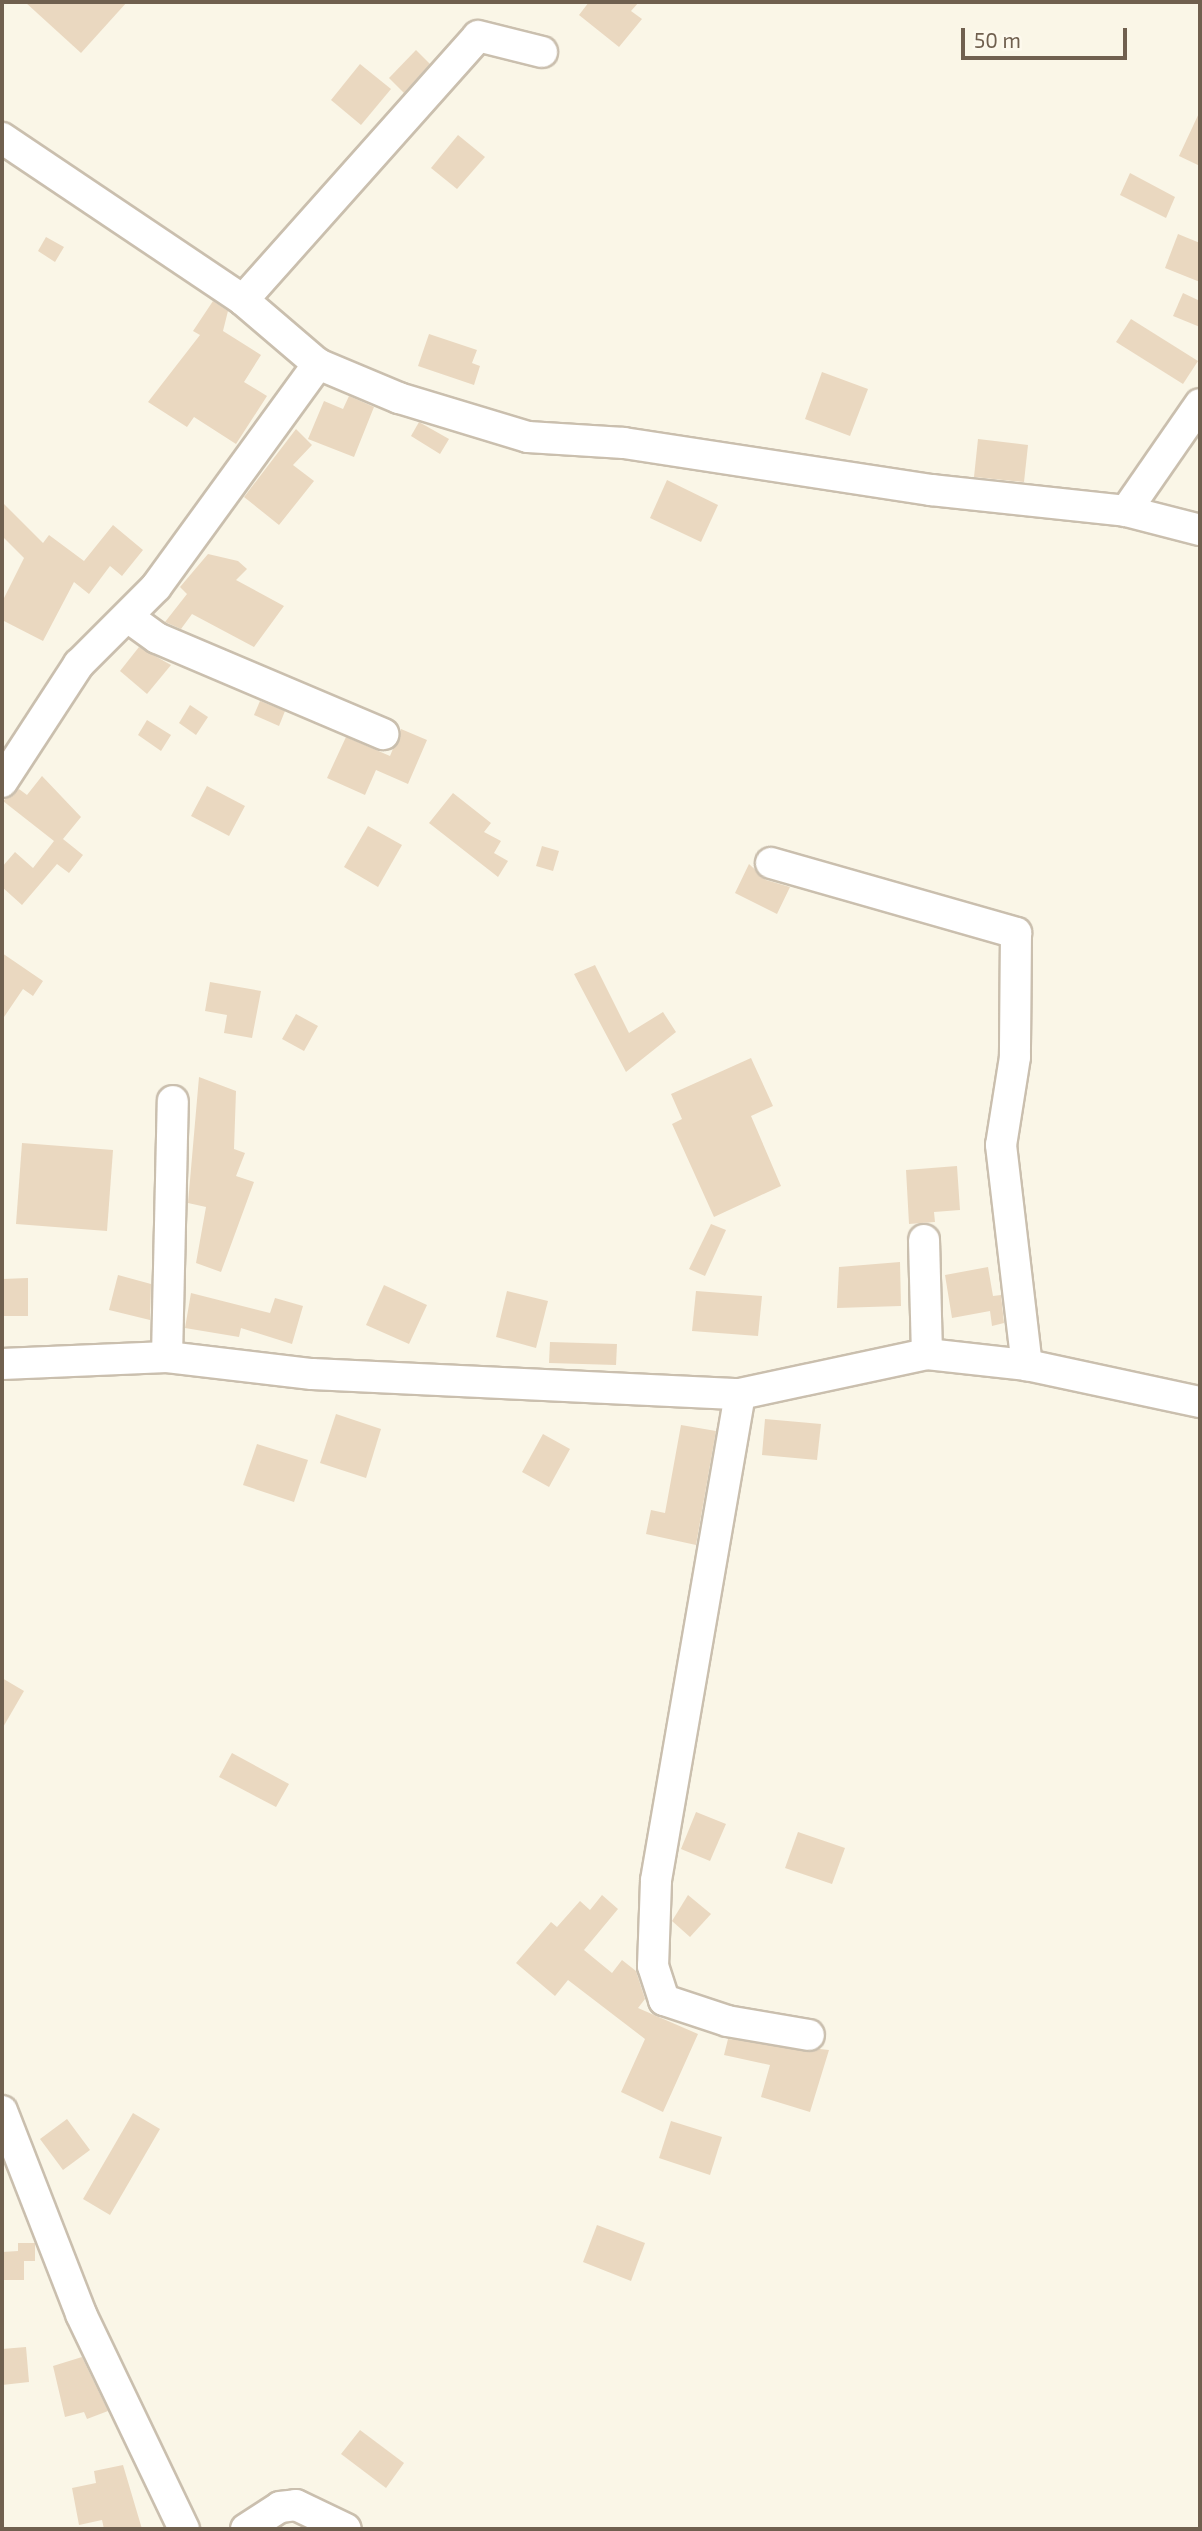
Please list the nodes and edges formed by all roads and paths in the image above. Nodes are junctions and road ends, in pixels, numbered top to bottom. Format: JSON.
{"nodes":[{"id":1,"x":542,"y":52,"type":"dead end"},
{"id":2,"x":2,"y":138,"type":"edge"},
{"id":3,"x":243,"y":300,"type":"junction"},
{"id":4,"x":318,"y":364,"type":"junction"},
{"id":5,"x":1200,"y":404,"type":"edge"},
{"id":6,"x":1126,"y":511,"type":"junction"},
{"id":7,"x":1200,"y":530,"type":"edge"},
{"id":8,"x":128,"y":617,"type":"junction"},
{"id":9,"x":383,"y":734,"type":"dead end"},
{"id":10,"x":2,"y":782,"type":"edge"},
{"id":11,"x":771,"y":863,"type":"dead end"},
{"id":12,"x":173,"y":1101,"type":"dead end"},
{"id":13,"x":925,"y":1240,"type":"dead end"},
{"id":14,"x":927,"y":1354,"type":"junction"},
{"id":15,"x":167,"y":1357,"type":"junction"},
{"id":16,"x":2,"y":1364,"type":"edge"},
{"id":17,"x":1027,"y":1365,"type":"junction"},
{"id":18,"x":740,"y":1394,"type":"junction"},
{"id":19,"x":1200,"y":1402,"type":"edge"},
{"id":20,"x":809,"y":2035,"type":"dead end"},
{"id":21,"x":6,"y":2126,"type":"edge"},
{"id":22,"x":184,"y":2529,"type":"edge"},
{"id":23,"x":246,"y":2529,"type":"edge"},
{"id":24,"x":346,"y":2529,"type":"edge"}],
"edges":[{"from":1,"to":3,"type":"street"},
{"from":2,"to":3,"type":"street"},
{"from":3,"to":4,"type":"street"},
{"from":4,"to":6,"type":"street"},
{"from":4,"to":8,"type":"street"},
{"from":5,"to":6,"type":"street"},
{"from":6,"to":7,"type":"street"},
{"from":8,"to":9,"type":"street"},
{"from":8,"to":10,"type":"street"},
{"from":11,"to":17,"type":"street"},
{"from":12,"to":15,"type":"street"},
{"from":13,"to":14,"type":"street"},
{"from":14,"to":17,"type":"street"},
{"from":14,"to":18,"type":"street"},
{"from":15,"to":16,"type":"street"},
{"from":15,"to":18,"type":"street"},
{"from":17,"to":19,"type":"street"},
{"from":18,"to":20,"type":"street"},
{"from":21,"to":22,"type":"street"},
{"from":23,"to":24,"type":"street"}]}
